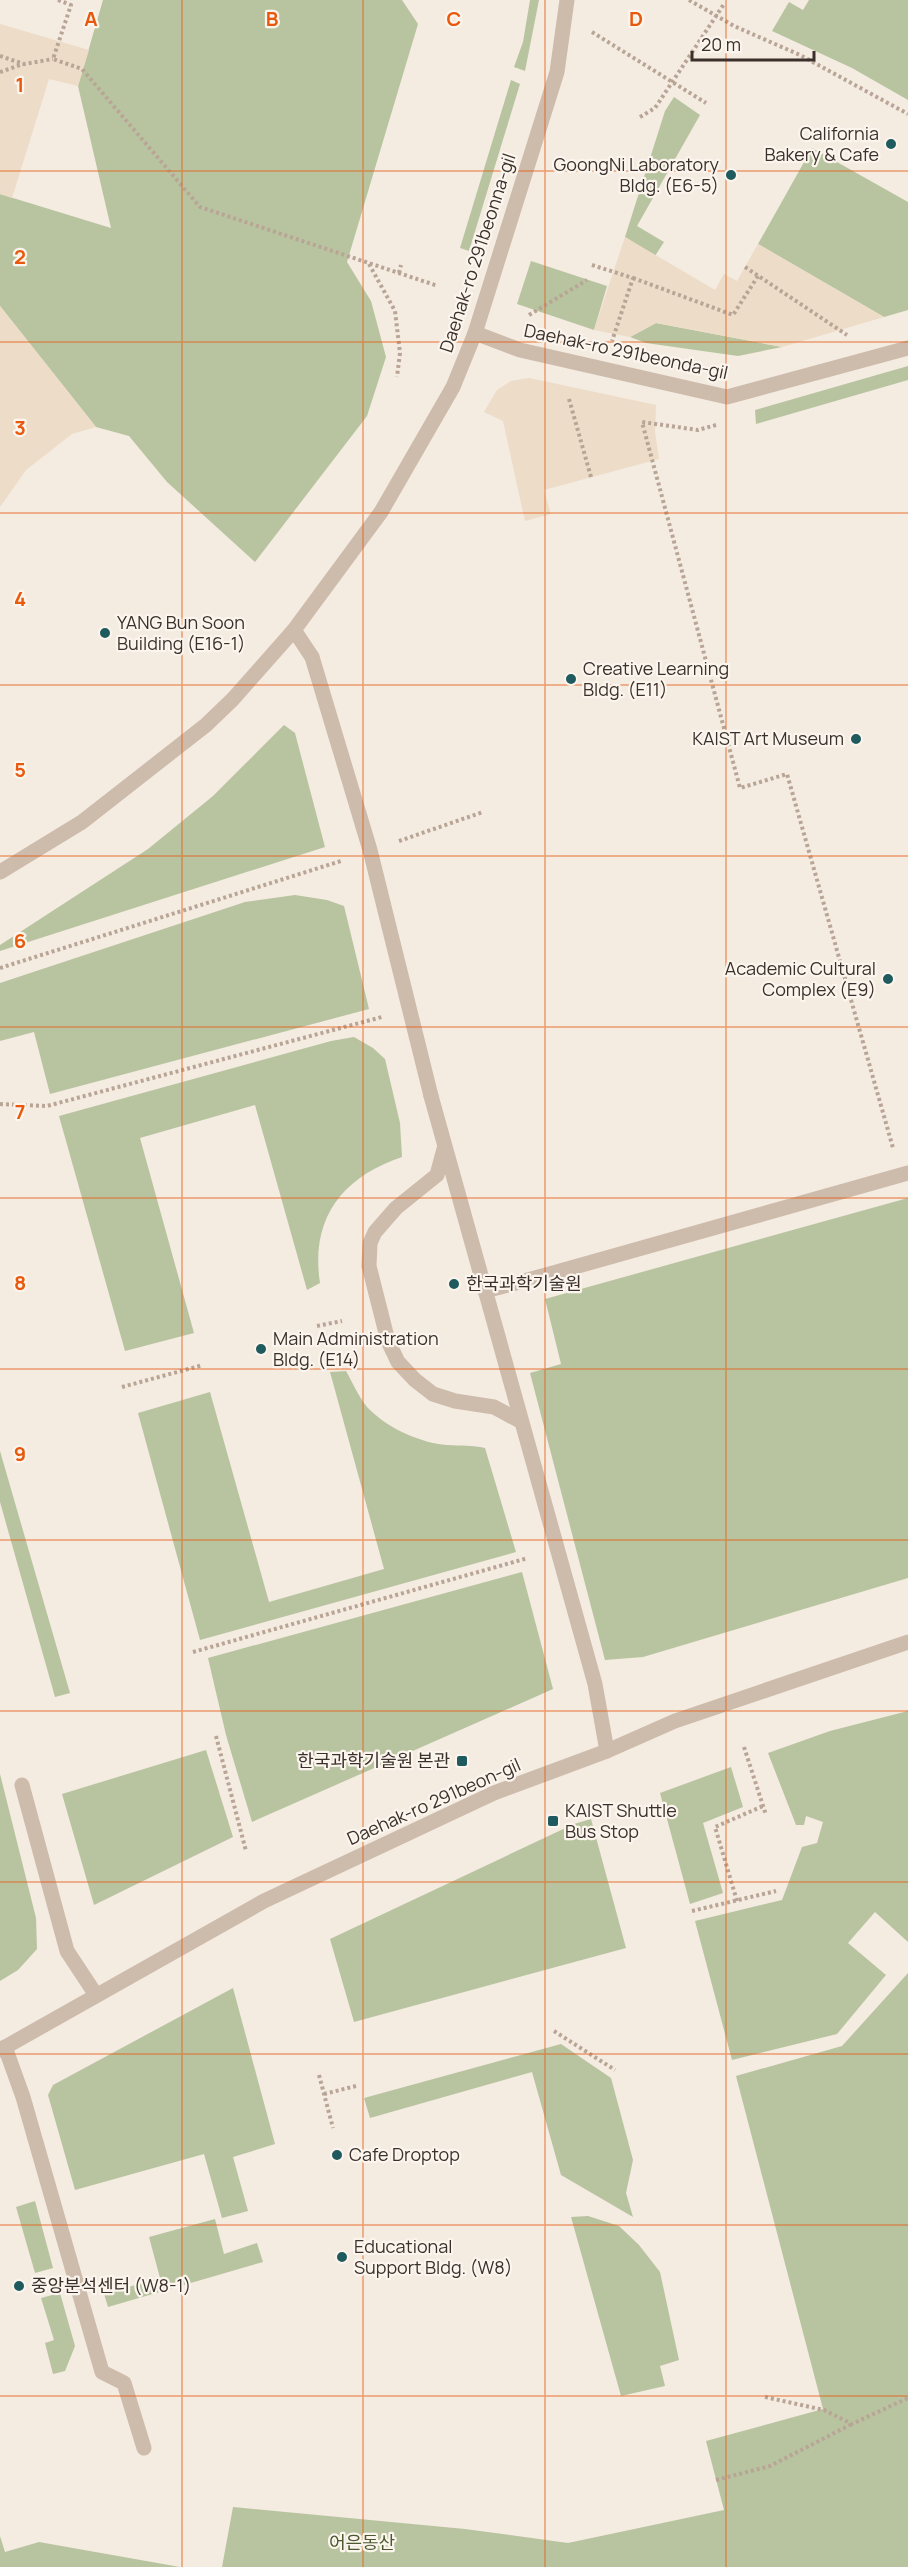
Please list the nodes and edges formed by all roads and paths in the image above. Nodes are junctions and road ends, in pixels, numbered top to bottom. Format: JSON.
{"nodes":[{"id":1,"x":58,"y":0,"type":"edge"},
{"id":2,"x":567,"y":0,"type":"edge"},
{"id":3,"x":689,"y":0,"type":"edge"},
{"id":4,"x":724,"y":4,"type":"dead end"},
{"id":5,"x":718,"y":16,"type":"junction"},
{"id":6,"x":591,"y":32,"type":"dead end"},
{"id":7,"x":0,"y":56,"type":"edge"},
{"id":8,"x":52,"y":59,"type":"junction"},
{"id":9,"x":24,"y":64,"type":"junction"},
{"id":10,"x":0,"y":72,"type":"edge"},
{"id":11,"x":674,"y":83,"type":"junction"},
{"id":12,"x":706,"y":103,"type":"dead end"},
{"id":13,"x":908,"y":114,"type":"edge"},
{"id":14,"x":640,"y":117,"type":"dead end"},
{"id":15,"x":369,"y":263,"type":"junction"},
{"id":16,"x":401,"y":265,"type":"dead end"},
{"id":17,"x":592,"y":265,"type":"dead end"},
{"id":18,"x":745,"y":267,"type":"dead end"},
{"id":19,"x":399,"y":273,"type":"junction"},
{"id":20,"x":758,"y":276,"type":"junction"},
{"id":21,"x":633,"y":278,"type":"junction"},
{"id":22,"x":587,"y":280,"type":"dead end"},
{"id":23,"x":438,"y":286,"type":"dead end"},
{"id":24,"x":529,"y":315,"type":"dead end"},
{"id":25,"x":475,"y":333,"type":"junction"},
{"id":26,"x":850,"y":337,"type":"dead end"},
{"id":27,"x":612,"y":341,"type":"dead end"},
{"id":28,"x":908,"y":348,"type":"edge"},
{"id":29,"x":398,"y":377,"type":"dead end"},
{"id":30,"x":569,"y":399,"type":"dead end"},
{"id":31,"x":724,"y":422,"type":"dead end"},
{"id":32,"x":591,"y":477,"type":"dead end"},
{"id":33,"x":294,"y":630,"type":"junction"},
{"id":34,"x":483,"y":812,"type":"dead end"},
{"id":35,"x":399,"y":841,"type":"dead end"},
{"id":36,"x":341,"y":861,"type":"dead end"},
{"id":37,"x":0,"y":872,"type":"edge"},
{"id":38,"x":0,"y":968,"type":"edge"},
{"id":39,"x":386,"y":1016,"type":"dead end"},
{"id":40,"x":0,"y":1104,"type":"edge"},
{"id":41,"x":444,"y":1149,"type":"junction"},
{"id":42,"x":904,"y":1174,"type":"edge"},
{"id":43,"x":485,"y":1291,"type":"junction"},
{"id":44,"x":342,"y":1321,"type":"dead end"},
{"id":45,"x":317,"y":1326,"type":"dead end"},
{"id":46,"x":203,"y":1365,"type":"dead end"},
{"id":47,"x":122,"y":1387,"type":"dead end"},
{"id":48,"x":520,"y":1421,"type":"junction"},
{"id":49,"x":528,"y":1558,"type":"dead end"},
{"id":50,"x":908,"y":1642,"type":"edge"},
{"id":51,"x":193,"y":1652,"type":"dead end"},
{"id":52,"x":216,"y":1736,"type":"dead end"},
{"id":53,"x":744,"y":1747,"type":"dead end"},
{"id":54,"x":607,"y":1751,"type":"junction"},
{"id":55,"x":22,"y":1785,"type":"dead end"},
{"id":56,"x":763,"y":1806,"type":"junction"},
{"id":57,"x":766,"y":1815,"type":"dead end"},
{"id":58,"x":246,"y":1851,"type":"dead end"},
{"id":59,"x":776,"y":1892,"type":"dead end"},
{"id":60,"x":737,"y":1901,"type":"junction"},
{"id":61,"x":692,"y":1911,"type":"dead end"},
{"id":62,"x":96,"y":1995,"type":"junction"},
{"id":63,"x":554,"y":2031,"type":"dead end"},
{"id":64,"x":2,"y":2049,"type":"edge"},
{"id":65,"x":615,"y":2070,"type":"dead end"},
{"id":66,"x":319,"y":2075,"type":"dead end"},
{"id":67,"x":356,"y":2086,"type":"dead end"},
{"id":68,"x":324,"y":2094,"type":"junction"},
{"id":69,"x":333,"y":2128,"type":"dead end"},
{"id":70,"x":765,"y":2397,"type":"dead end"},
{"id":71,"x":908,"y":2398,"type":"edge"},
{"id":72,"x":852,"y":2424,"type":"junction"},
{"id":73,"x":144,"y":2448,"type":"dead end"},
{"id":74,"x":716,"y":2480,"type":"dead end"}],
"edges":[{"from":1,"to":8,"type":"path"},
{"from":2,"to":25,"type":"street","name":"Daehak-ro 291beonna-gil"},
{"from":3,"to":5,"type":"path"},
{"from":4,"to":5,"type":"path"},
{"from":5,"to":11,"type":"path"},
{"from":5,"to":13,"type":"path"},
{"from":6,"to":11,"type":"path"},
{"from":7,"to":9,"type":"path"},
{"from":8,"to":9,"type":"path"},
{"from":8,"to":15,"type":"path"},
{"from":9,"to":10,"type":"path"},
{"from":11,"to":12,"type":"path"},
{"from":11,"to":14,"type":"path"},
{"from":15,"to":19,"type":"path"},
{"from":15,"to":29,"type":"path"},
{"from":16,"to":19,"type":"path"},
{"from":17,"to":21,"type":"path"},
{"from":18,"to":20,"type":"path"},
{"from":19,"to":23,"type":"path"},
{"from":20,"to":21,"type":"path"},
{"from":20,"to":26,"type":"path"},
{"from":21,"to":27,"type":"path"},
{"from":22,"to":24,"type":"path"},
{"from":25,"to":28,"type":"street","name":"Daehak-ro 291beonda-gil"},
{"from":25,"to":33,"type":"street","name":"Daehak-ro 291beonna-gil"},
{"from":30,"to":32,"type":"path"},
{"from":31,"to":42,"type":"path"},
{"from":33,"to":37,"type":"street","name":"Daehak-ro 291beonna-gil"},
{"from":33,"to":41,"type":"street"},
{"from":34,"to":35,"type":"path"},
{"from":36,"to":38,"type":"path"},
{"from":39,"to":40,"type":"path"},
{"from":41,"to":43,"type":"street"},
{"from":41,"to":48,"type":"street"},
{"from":42,"to":43,"type":"street"},
{"from":43,"to":48,"type":"street"},
{"from":44,"to":45,"type":"path"},
{"from":46,"to":47,"type":"path"},
{"from":48,"to":54,"type":"street"},
{"from":49,"to":51,"type":"path"},
{"from":50,"to":54,"type":"street","name":"Daehak-ro 291beon-gil"},
{"from":52,"to":58,"type":"path"},
{"from":53,"to":56,"type":"path"},
{"from":54,"to":62,"type":"street","name":"Daehak-ro 291beon-gil"},
{"from":55,"to":62,"type":"street"},
{"from":56,"to":57,"type":"path"},
{"from":56,"to":60,"type":"path"},
{"from":59,"to":60,"type":"path"},
{"from":60,"to":61,"type":"path"},
{"from":62,"to":64,"type":"street","name":"Daehak-ro 291beon-gil"},
{"from":63,"to":65,"type":"path"},
{"from":64,"to":73,"type":"street"},
{"from":66,"to":68,"type":"path"},
{"from":67,"to":68,"type":"path"},
{"from":68,"to":69,"type":"path"},
{"from":70,"to":72,"type":"path"},
{"from":71,"to":72,"type":"path"},
{"from":72,"to":74,"type":"path"}]}
